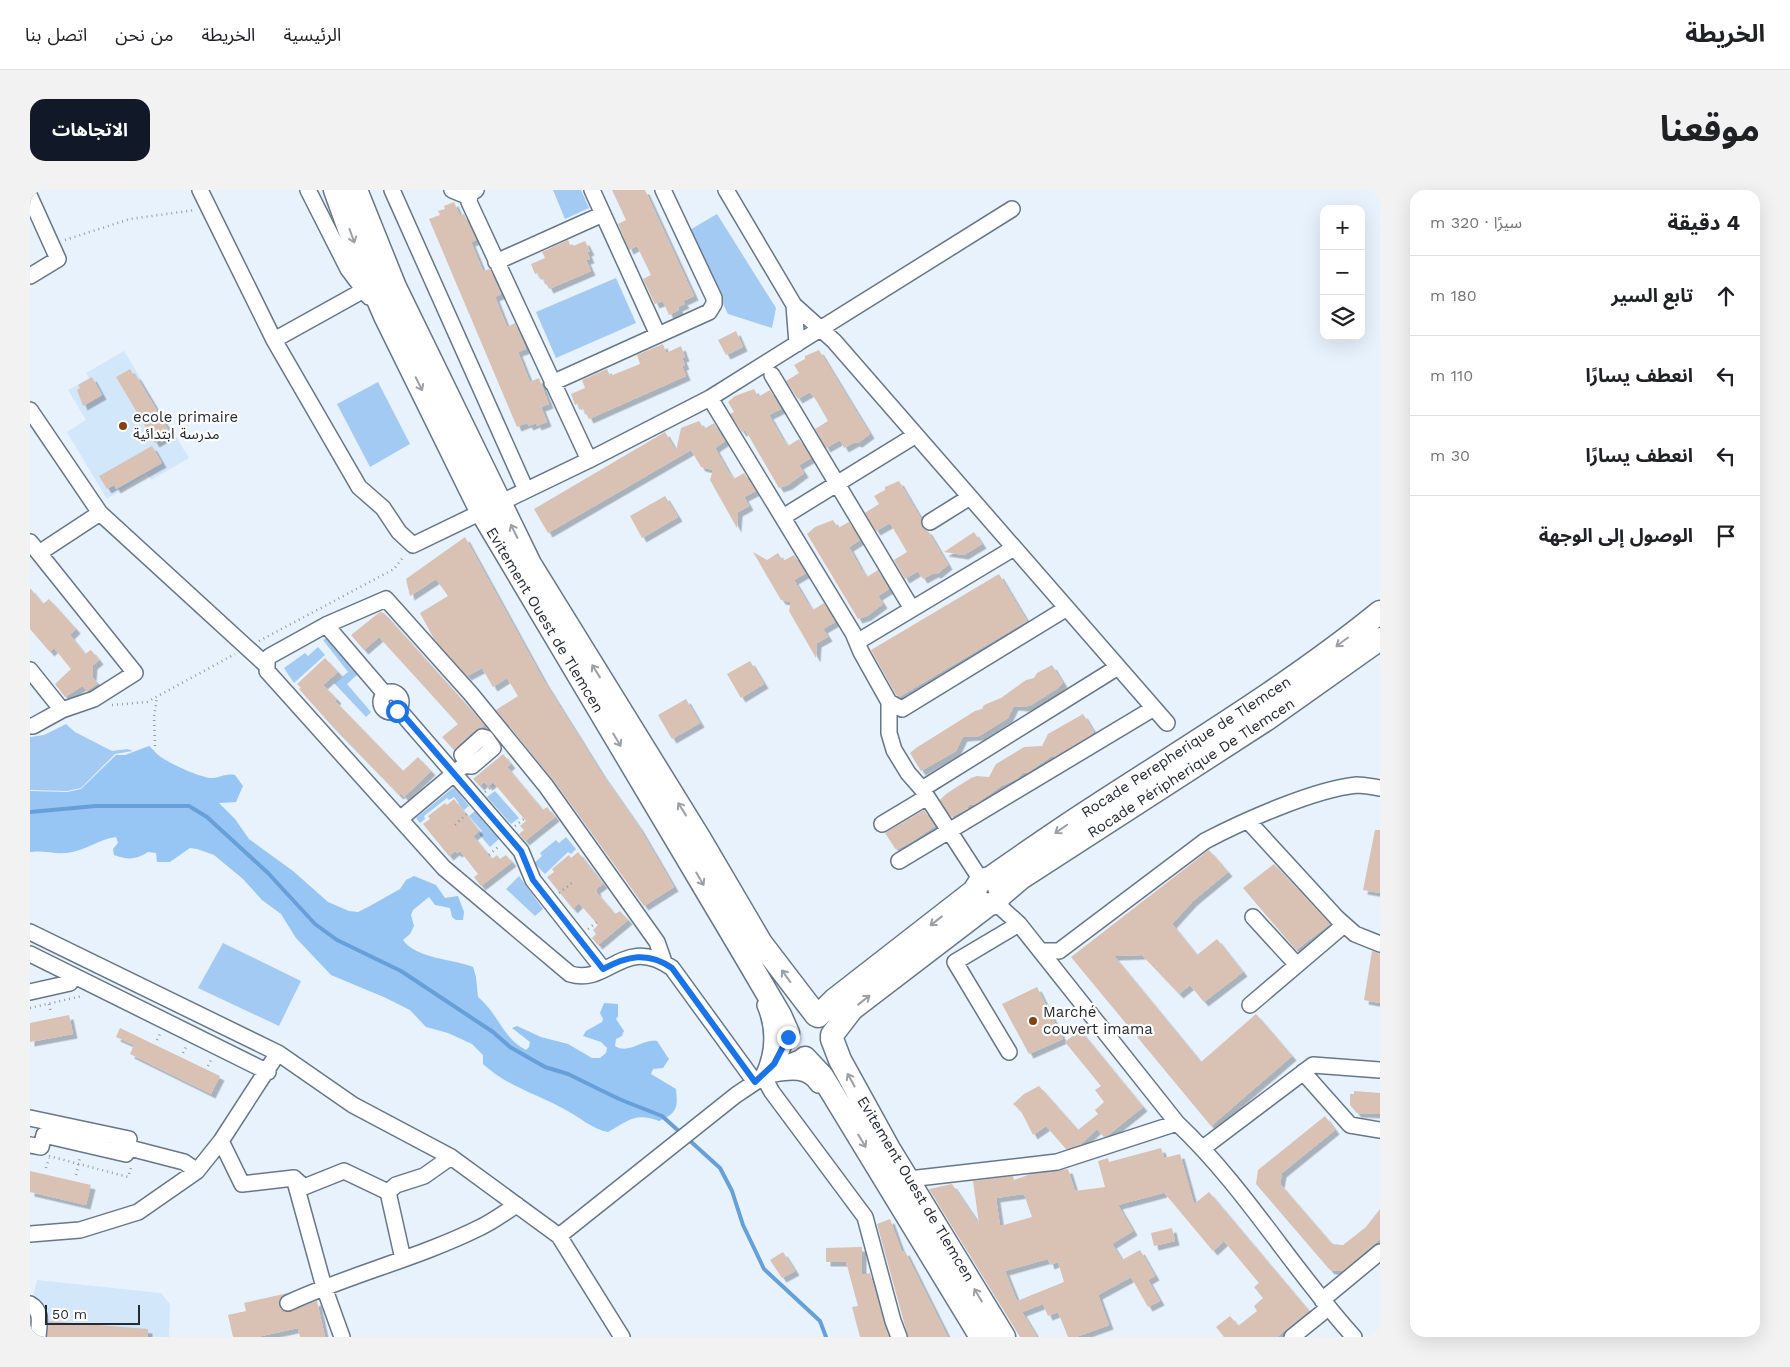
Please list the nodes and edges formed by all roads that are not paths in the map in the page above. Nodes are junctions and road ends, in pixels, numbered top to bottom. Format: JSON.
{"nodes":[{"id":1,"x":200,"y":190,"type":"edge"},
{"id":2,"x":308,"y":190,"type":"edge"},
{"id":3,"x":335,"y":190,"type":"edge"},
{"id":4,"x":356,"y":190,"type":"edge"},
{"id":5,"x":392,"y":190,"type":"edge"},
{"id":6,"x":452,"y":190,"type":"edge"},
{"id":7,"x":592,"y":190,"type":"edge"},
{"id":8,"x":663,"y":190,"type":"edge"},
{"id":9,"x":726,"y":190,"type":"edge"},
{"id":10,"x":472,"y":194,"type":"edge"},
{"id":11,"x":30,"y":196,"type":"edge"},
{"id":12,"x":1012,"y":208,"type":"dead end"},
{"id":13,"x":603,"y":214,"type":"junction"},
{"id":14,"x":496,"y":262,"type":"junction"},
{"id":15,"x":30,"y":276,"type":"edge"},
{"id":16,"x":364,"y":290,"type":"junction"},
{"id":17,"x":794,"y":306,"type":"junction"},
{"id":18,"x":385,"y":316,"type":"junction"},
{"id":19,"x":821,"y":329,"type":"junction"},
{"id":20,"x":658,"y":335,"type":"junction"},
{"id":21,"x":274,"y":340,"type":"junction"},
{"id":22,"x":797,"y":344,"type":"junction"},
{"id":23,"x":772,"y":375,"type":"dead end"},
{"id":24,"x":552,"y":383,"type":"junction"},
{"id":25,"x":710,"y":398,"type":"junction"},
{"id":26,"x":30,"y":410,"type":"edge"},
{"id":27,"x":916,"y":435,"type":"junction"},
{"id":28,"x":588,"y":460,"type":"junction"},
{"id":29,"x":837,"y":484,"type":"junction"},
{"id":30,"x":526,"y":490,"type":"junction"},
{"id":31,"x":970,"y":497,"type":"junction"},
{"id":32,"x":490,"y":506,"type":"junction"},
{"id":33,"x":100,"y":513,"type":"junction"},
{"id":34,"x":783,"y":517,"type":"junction"},
{"id":35,"x":930,"y":522,"type":"dead end"},
{"id":36,"x":35,"y":547,"type":"edge"},
{"id":37,"x":1014,"y":548,"type":"junction"},
{"id":38,"x":1067,"y":608,"type":"junction"},
{"id":39,"x":912,"y":609,"type":"junction"},
{"id":40,"x":1380,"y":612,"type":"edge"},
{"id":41,"x":326,"y":625,"type":"junction"},
{"id":42,"x":1380,"y":639,"type":"edge"},
{"id":43,"x":857,"y":642,"type":"junction"},
{"id":44,"x":266,"y":665,"type":"junction"},
{"id":45,"x":1118,"y":666,"type":"junction"},
{"id":46,"x":30,"y":670,"type":"edge"},
{"id":47,"x":896,"y":706,"type":"junction"},
{"id":48,"x":1154,"y":708,"type":"junction"},
{"id":49,"x":62,"y":710,"type":"junction"},
{"id":50,"x":1167,"y":723,"type":"dead end"},
{"id":51,"x":30,"y":726,"type":"edge"},
{"id":52,"x":466,"y":763,"type":"dead end"},
{"id":53,"x":454,"y":774,"type":"junction"},
{"id":54,"x":1380,"y":788,"type":"edge"},
{"id":55,"x":925,"y":793,"type":"junction"},
{"id":56,"x":400,"y":819,"type":"junction"},
{"id":57,"x":1248,"y":821,"type":"junction"},
{"id":58,"x":882,"y":824,"type":"dead end"},
{"id":59,"x":949,"y":833,"type":"junction"},
{"id":60,"x":899,"y":861,"type":"dead end"},
{"id":61,"x":988,"y":892,"type":"junction"},
{"id":62,"x":1253,"y":917,"type":"dead end"},
{"id":63,"x":723,"y":918,"type":"junction"},
{"id":64,"x":1019,"y":924,"type":"junction"},
{"id":65,"x":1344,"y":925,"type":"junction"},
{"id":66,"x":30,"y":932,"type":"edge"},
{"id":67,"x":1380,"y":944,"type":"edge"},
{"id":68,"x":1041,"y":951,"type":"junction"},
{"id":69,"x":30,"y":954,"type":"edge"},
{"id":70,"x":664,"y":962,"type":"junction"},
{"id":71,"x":1297,"y":965,"type":"junction"},
{"id":72,"x":603,"y":969,"type":"junction"},
{"id":73,"x":70,"y":983,"type":"dead end"},
{"id":74,"x":52,"y":987,"type":"junction"},
{"id":75,"x":30,"y":992,"type":"edge"},
{"id":76,"x":30,"y":1000,"type":"edge"},
{"id":77,"x":1250,"y":1005,"type":"dead end"},
{"id":78,"x":817,"y":1016,"type":"junction"},
{"id":79,"x":788,"y":1035,"type":"junction"},
{"id":80,"x":832,"y":1037,"type":"junction"},
{"id":81,"x":1008,"y":1052,"type":"dead end"},
{"id":82,"x":278,"y":1053,"type":"junction"},
{"id":83,"x":803,"y":1058,"type":"junction"},
{"id":84,"x":1380,"y":1070,"type":"edge"},
{"id":85,"x":268,"y":1072,"type":"junction"},
{"id":86,"x":1303,"y":1072,"type":"junction"},
{"id":87,"x":759,"y":1079,"type":"junction"},
{"id":88,"x":846,"y":1116,"type":"junction"},
{"id":89,"x":30,"y":1118,"type":"edge"},
{"id":90,"x":1177,"y":1123,"type":"junction"},
{"id":91,"x":30,"y":1125,"type":"edge"},
{"id":92,"x":1380,"y":1130,"type":"edge"},
{"id":93,"x":221,"y":1141,"type":"junction"},
{"id":94,"x":132,"y":1148,"type":"junction"},
{"id":95,"x":1203,"y":1148,"type":"junction"},
{"id":96,"x":35,"y":1150,"type":"edge"},
{"id":97,"x":451,"y":1157,"type":"junction"},
{"id":98,"x":197,"y":1171,"type":"junction"},
{"id":99,"x":294,"y":1178,"type":"junction"},
{"id":100,"x":909,"y":1179,"type":"junction"},
{"id":101,"x":388,"y":1192,"type":"junction"},
{"id":102,"x":517,"y":1205,"type":"junction"},
{"id":103,"x":30,"y":1234,"type":"edge"},
{"id":104,"x":559,"y":1236,"type":"junction"},
{"id":105,"x":1380,"y":1252,"type":"edge"},
{"id":106,"x":404,"y":1259,"type":"junction"},
{"id":107,"x":324,"y":1287,"type":"junction"},
{"id":108,"x":288,"y":1303,"type":"dead end"},
{"id":109,"x":30,"y":1304,"type":"edge"},
{"id":110,"x":1325,"y":1304,"type":"junction"},
{"id":111,"x":38,"y":1337,"type":"edge"},
{"id":112,"x":342,"y":1337,"type":"edge"},
{"id":113,"x":622,"y":1337,"type":"edge"},
{"id":114,"x":899,"y":1337,"type":"edge"},
{"id":115,"x":981,"y":1337,"type":"edge"},
{"id":116,"x":1004,"y":1337,"type":"edge"},
{"id":117,"x":1292,"y":1337,"type":"edge"},
{"id":118,"x":1354,"y":1337,"type":"edge"}],
"edges":[{"from":1,"to":21,"type":"street"},
{"from":2,"to":16,"type":"street"},
{"from":3,"to":18,"type":"highway","name":"Evitement Ouest de Tlemcen","one_way":true},
{"from":4,"to":32,"type":"highway","name":"Evitement Ouest de Tlemcen"},
{"from":5,"to":30,"type":"street"},
{"from":6,"to":10,"type":"street"},
{"from":7,"to":13,"type":"street"},
{"from":8,"to":20,"type":"street"},
{"from":9,"to":17,"type":"street"},
{"from":10,"to":14,"type":"street"},
{"from":11,"to":15,"type":"street"},
{"from":12,"to":19,"type":"street"},
{"from":13,"to":14,"type":"street"},
{"from":13,"to":20,"type":"street"},
{"from":14,"to":24,"type":"street"},
{"from":16,"to":18,"type":"street"},
{"from":16,"to":21,"type":"street"},
{"from":17,"to":19,"type":"street"},
{"from":17,"to":22,"type":"street"},
{"from":18,"to":32,"type":"highway","name":"Evitement Ouest de Tlemcen","one_way":true},
{"from":19,"to":22,"type":"street"},
{"from":19,"to":27,"type":"street"},
{"from":20,"to":24,"type":"street"},
{"from":21,"to":32,"type":"street"},
{"from":22,"to":25,"type":"street"},
{"from":23,"to":29,"type":"street"},
{"from":24,"to":28,"type":"street"},
{"from":25,"to":28,"type":"street"},
{"from":25,"to":34,"type":"street"},
{"from":26,"to":33,"type":"street"},
{"from":27,"to":29,"type":"street"},
{"from":27,"to":31,"type":"street"},
{"from":28,"to":30,"type":"street"},
{"from":29,"to":34,"type":"street"},
{"from":29,"to":39,"type":"street"},
{"from":30,"to":32,"type":"street"},
{"from":31,"to":35,"type":"street"},
{"from":31,"to":37,"type":"street"},
{"from":32,"to":63,"type":"highway","name":"Evitement Ouest de Tlemcen","one_way":true},
{"from":78,"to":32,"type":"highway","name":"Evitement Ouest de Tlemcen","one_way":true},
{"from":33,"to":36,"type":"street"},
{"from":33,"to":44,"type":"street"},
{"from":34,"to":43,"type":"street"},
{"from":36,"to":49,"type":"street"},
{"from":37,"to":38,"type":"street"},
{"from":37,"to":39,"type":"street"},
{"from":38,"to":45,"type":"street"},
{"from":38,"to":47,"type":"street"},
{"from":39,"to":43,"type":"street"},
{"from":40,"to":61,"type":"highway","name":"Rocade Perepherique de Tlemcen","one_way":true},
{"from":41,"to":44,"type":"street"},
{"from":41,"to":53,"type":"street"},
{"from":41,"to":70,"type":"street"},
{"from":42,"to":61,"type":"highway","name":"Rocade Péripherique De Tlemcen"},
{"from":43,"to":47,"type":"street"},
{"from":44,"to":56,"type":"street"},
{"from":45,"to":48,"type":"street"},
{"from":45,"to":55,"type":"street"},
{"from":46,"to":49,"type":"street"},
{"from":47,"to":55,"type":"street"},
{"from":48,"to":50,"type":"street"},
{"from":48,"to":59,"type":"street"},
{"from":49,"to":51,"type":"street"},
{"from":52,"to":53,"type":"street"},
{"from":53,"to":56,"type":"street"},
{"from":53,"to":72,"type":"street"},
{"from":54,"to":57,"type":"street"},
{"from":55,"to":58,"type":"street"},
{"from":55,"to":59,"type":"street"},
{"from":56,"to":72,"type":"street"},
{"from":57,"to":65,"type":"street"},
{"from":57,"to":68,"type":"street"},
{"from":59,"to":60,"type":"street"},
{"from":59,"to":61,"type":"street"},
{"from":61,"to":64,"type":"street"},
{"from":61,"to":78,"type":"highway","one_way":true},
{"from":80,"to":61,"type":"highway","one_way":true},
{"from":62,"to":71,"type":"street"},
{"from":63,"to":79,"type":"highway","name":"Evitement Ouest de Tlemcen"},
{"from":63,"to":87,"type":"street"},
{"from":64,"to":68,"type":"street"},
{"from":64,"to":81,"type":"street"},
{"from":65,"to":67,"type":"street"},
{"from":65,"to":71,"type":"street"},
{"from":66,"to":82,"type":"street"},
{"from":68,"to":90,"type":"street"},
{"from":69,"to":85,"type":"street"},
{"from":70,"to":72,"type":"street"},
{"from":70,"to":87,"type":"street"},
{"from":71,"to":77,"type":"street"},
{"from":73,"to":74,"type":"street"},
{"from":74,"to":75,"type":"street"},
{"from":74,"to":76,"type":"street"},
{"from":78,"to":79,"type":"highway"},
{"from":78,"to":80,"type":"highway","name":"Evitement Ouest de Tlemcen"},
{"from":79,"to":83,"type":"highway","name":"Evitement Ouest de Tlemcen"},
{"from":79,"to":87,"type":"street"},
{"from":80,"to":83,"type":"highway"},
{"from":100,"to":80,"type":"highway","name":"Evitement Ouest de Tlemcen","one_way":true},
{"from":82,"to":85,"type":"street"},
{"from":82,"to":97,"type":"street"},
{"from":83,"to":87,"type":"street"},
{"from":83,"to":88,"type":"highway","name":"Evitement Ouest de Tlemcen"},
{"from":84,"to":86,"type":"street"},
{"from":85,"to":93,"type":"street"},
{"from":86,"to":92,"type":"street"},
{"from":86,"to":95,"type":"street"},
{"from":87,"to":88,"type":"street"},
{"from":87,"to":104,"type":"street"},
{"from":87,"to":114,"type":"street"},
{"from":88,"to":115,"type":"highway","name":"Evitement Ouest de Tlemcen","one_way":true},
{"from":89,"to":94,"type":"street"},
{"from":90,"to":95,"type":"street"},
{"from":90,"to":100,"type":"street"},
{"from":91,"to":94,"type":"street"},
{"from":93,"to":98,"type":"street"},
{"from":93,"to":99,"type":"street"},
{"from":94,"to":96,"type":"street"},
{"from":94,"to":98,"type":"street"},
{"from":95,"to":110,"type":"street"},
{"from":97,"to":101,"type":"street"},
{"from":97,"to":102,"type":"street"},
{"from":98,"to":103,"type":"street"},
{"from":99,"to":101,"type":"street"},
{"from":99,"to":107,"type":"street"},
{"from":116,"to":100,"type":"highway","name":"Evitement Ouest de Tlemcen","one_way":true},
{"from":101,"to":106,"type":"street"},
{"from":102,"to":104,"type":"street"},
{"from":102,"to":106,"type":"street"},
{"from":104,"to":113,"type":"street"},
{"from":105,"to":110,"type":"street"},
{"from":106,"to":107,"type":"street"},
{"from":107,"to":108,"type":"street"},
{"from":107,"to":112,"type":"street"},
{"from":109,"to":111,"type":"street"},
{"from":110,"to":117,"type":"street"},
{"from":110,"to":118,"type":"street"}]}
